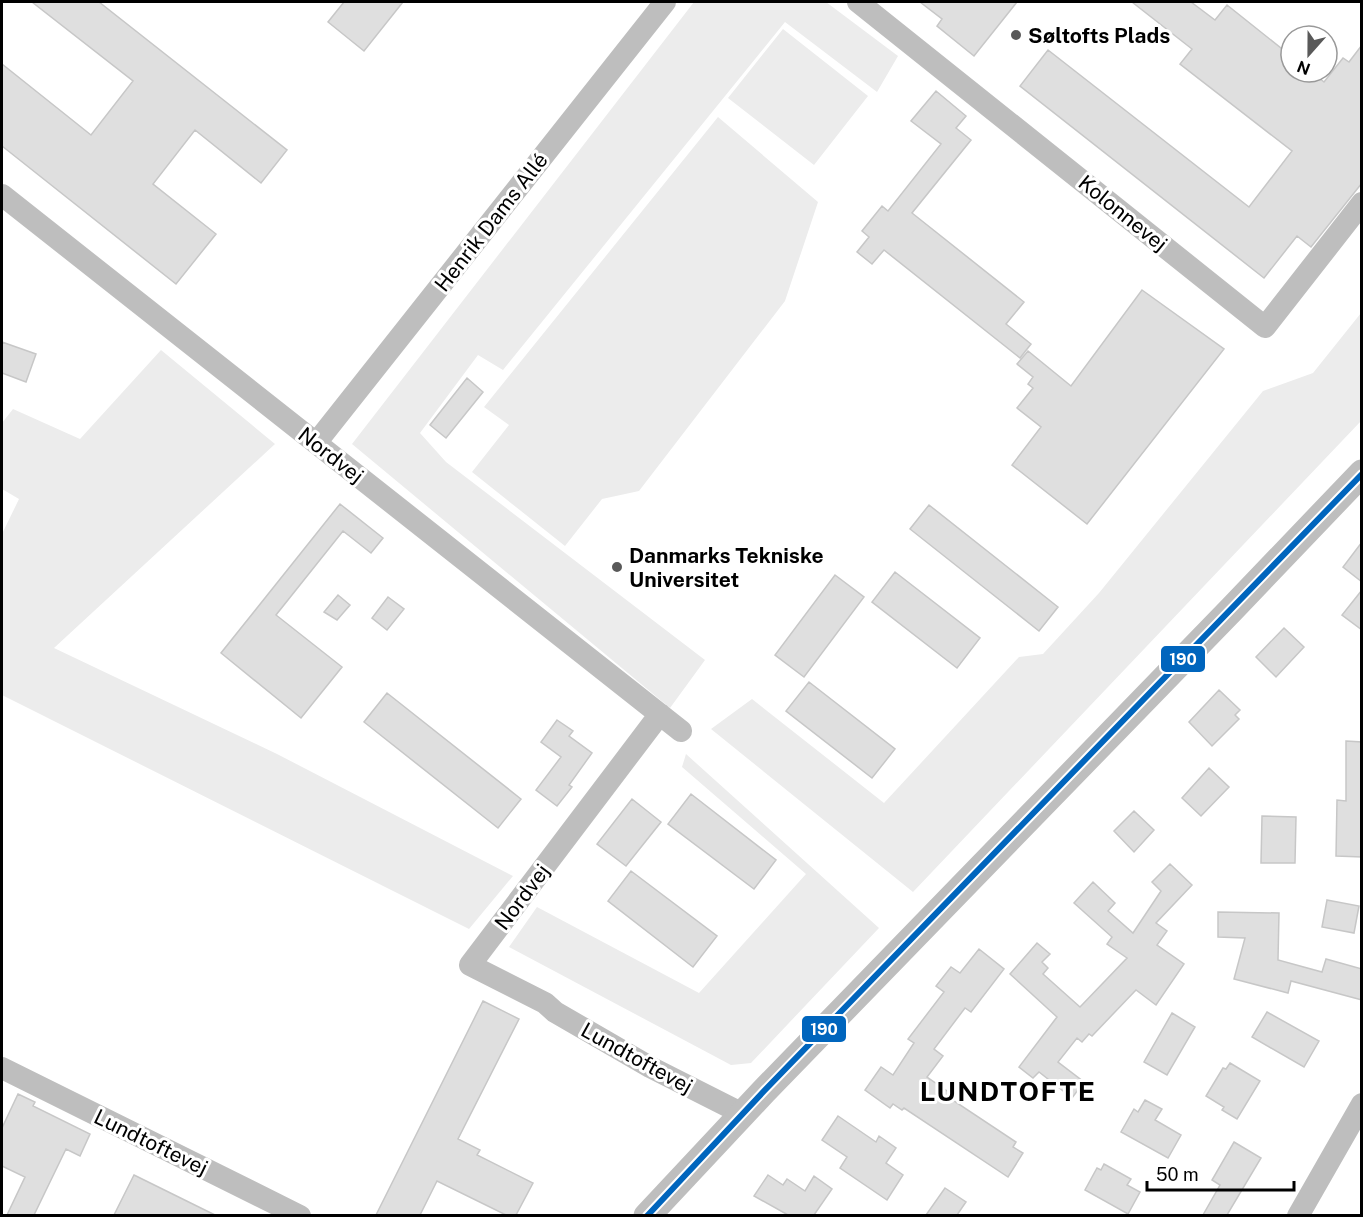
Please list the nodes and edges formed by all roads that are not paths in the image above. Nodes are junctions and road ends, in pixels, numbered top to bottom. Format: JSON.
{"nodes":[{"id":1,"x":665,"y":2,"type":"edge"},
{"id":2,"x":858,"y":2,"type":"edge"},
{"id":3,"x":2,"y":195,"type":"edge"},
{"id":4,"x":1362,"y":204,"type":"edge"},
{"id":5,"x":316,"y":443,"type":"junction"},
{"id":6,"x":1362,"y":472,"type":"edge"},
{"id":7,"x":660,"y":714,"type":"junction"},
{"id":8,"x":681,"y":731,"type":"dead end"},
{"id":9,"x":470,"y":965,"type":"joint"},
{"id":10,"x":2,"y":1068,"type":"edge"},
{"id":11,"x":1362,"y":1104,"type":"edge"},
{"id":12,"x":743,"y":1114,"type":"junction"},
{"id":13,"x":300,"y":1215,"type":"edge"},
{"id":14,"x":647,"y":1215,"type":"edge"},
{"id":15,"x":1298,"y":1215,"type":"edge"}],
"edges":[{"from":1,"to":5,"type":"street","name":"Henrik Dams Allé"},
{"from":2,"to":4,"type":"street","name":"Kolonnevej"},
{"from":3,"to":5,"type":"street","name":"Nordvej"},
{"from":5,"to":7,"type":"street","name":"Nordvej"},
{"from":6,"to":12,"type":"street"},
{"from":7,"to":8,"type":"street","name":"Nordvej"},
{"from":7,"to":9,"type":"street","name":"Nordvej"},
{"from":9,"to":12,"type":"street","name":"Lundtoftevej"},
{"from":10,"to":13,"type":"street","name":"Lundtoftevej"},
{"from":11,"to":15,"type":"street"},
{"from":12,"to":14,"type":"street"}]}
